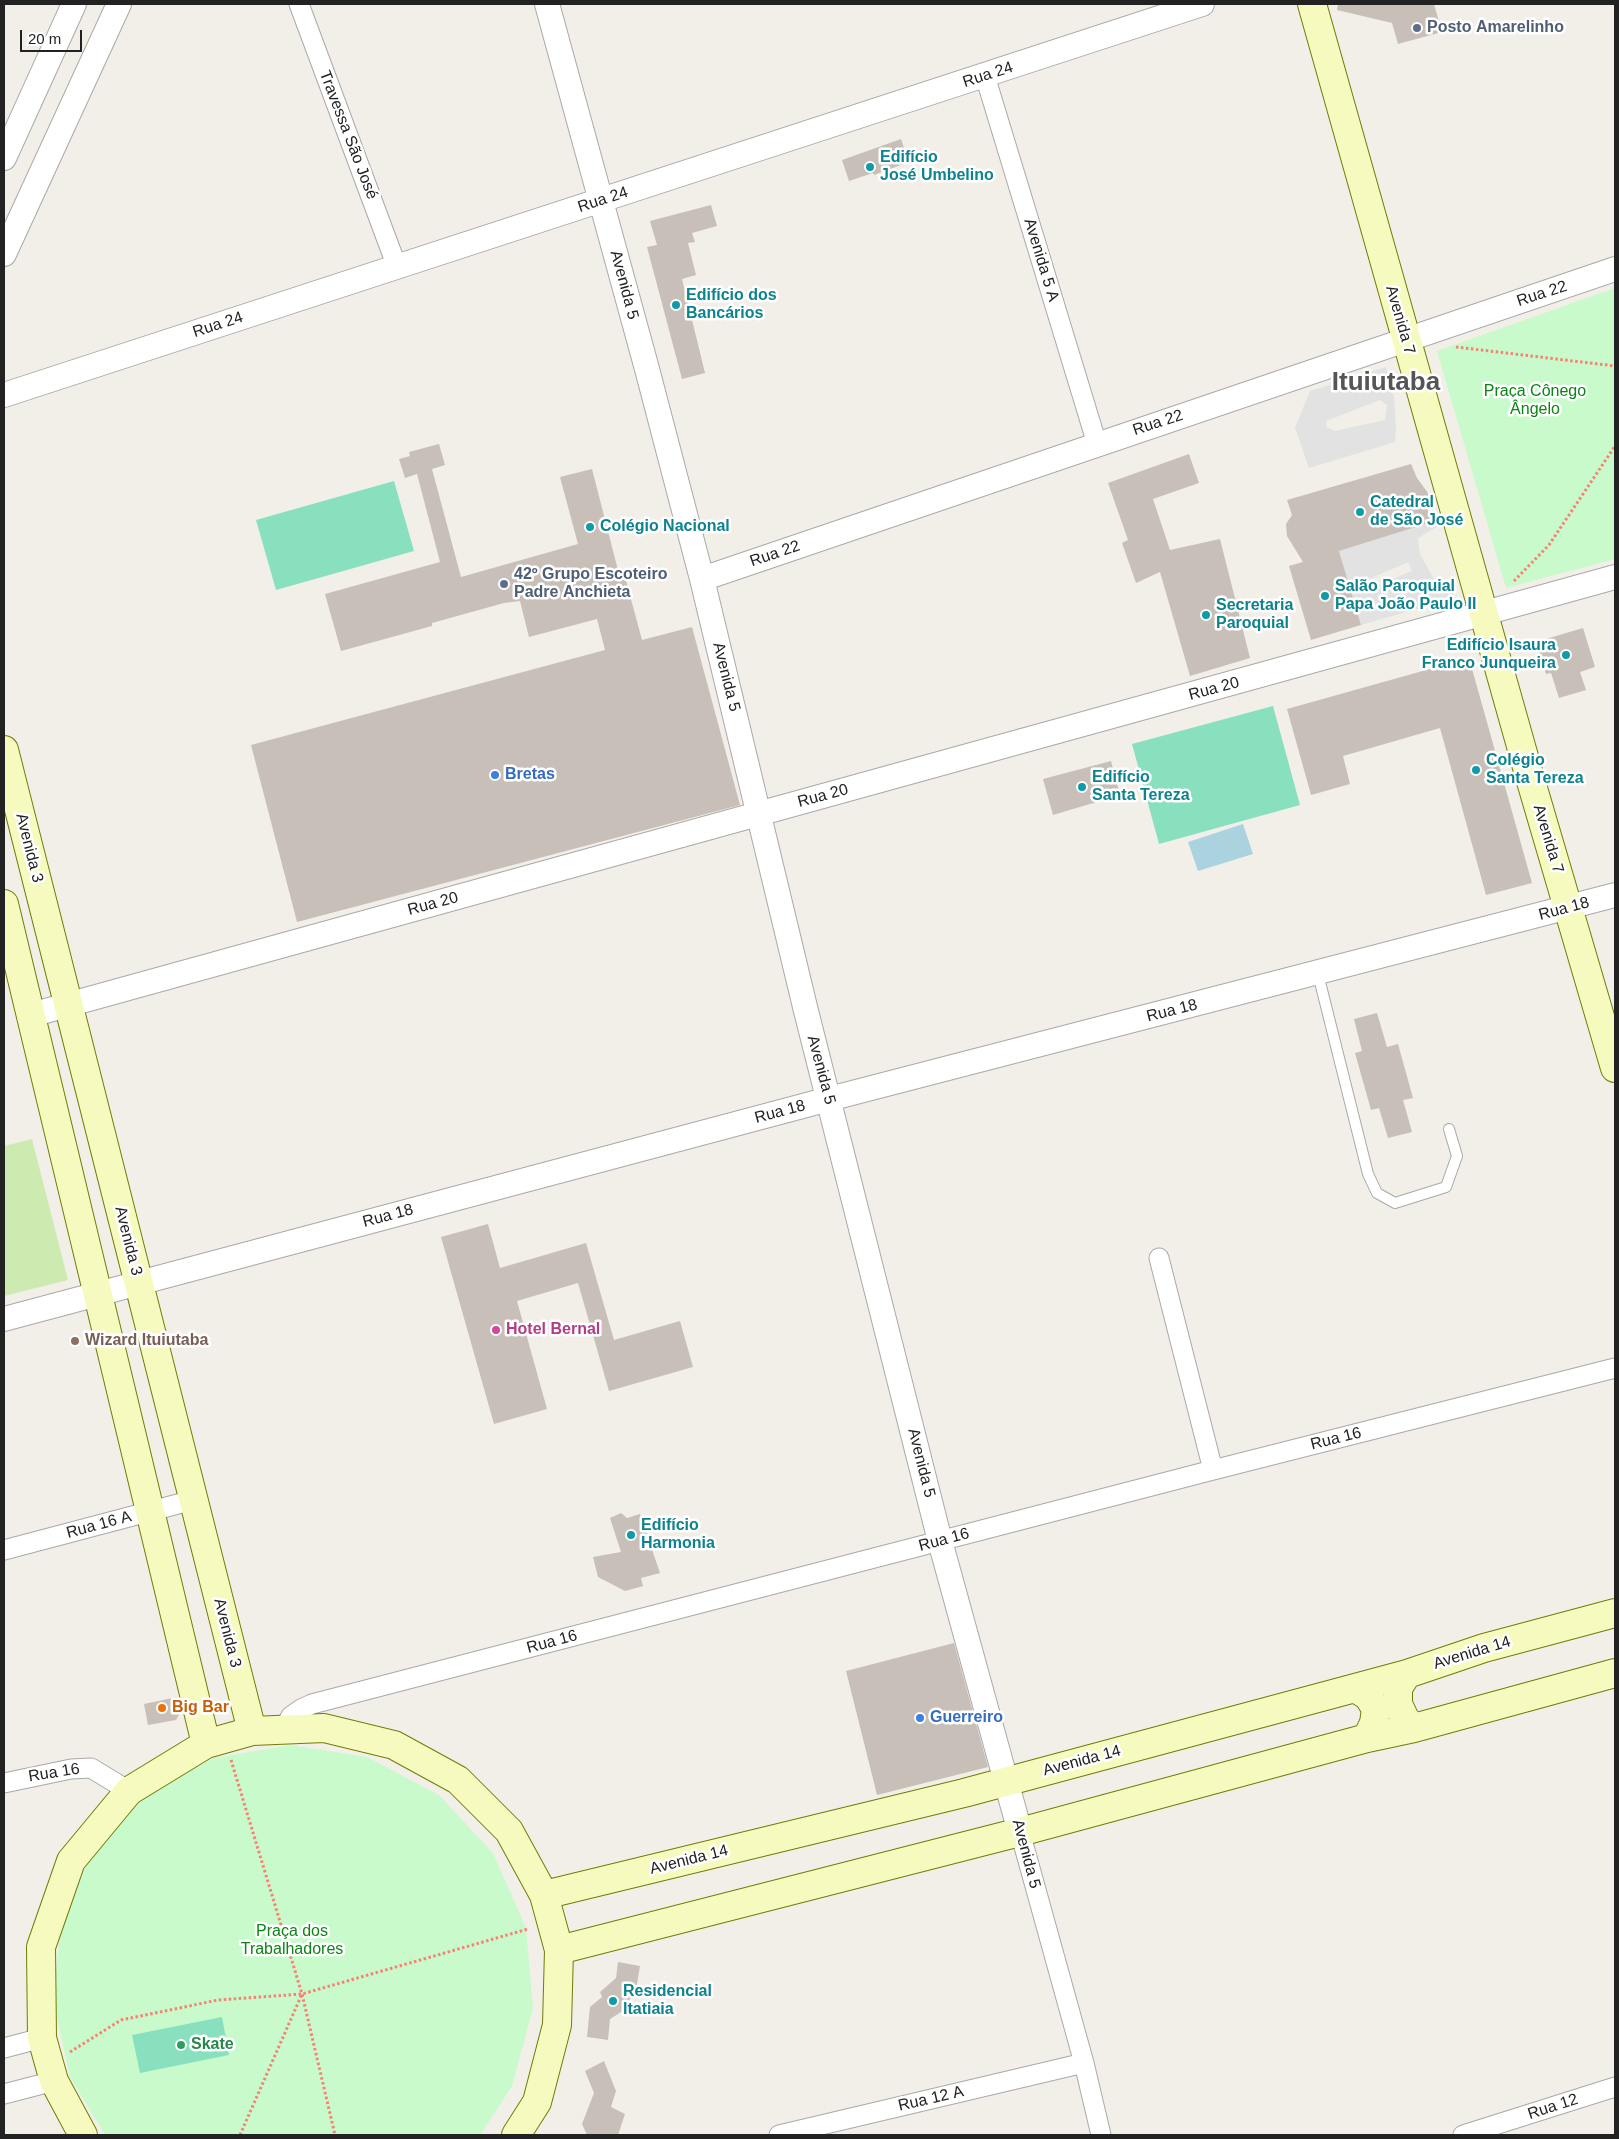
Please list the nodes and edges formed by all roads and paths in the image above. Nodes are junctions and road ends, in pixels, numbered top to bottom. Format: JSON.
{"nodes":[{"id":1,"x":74,"y":4,"type":"edge"},
{"id":2,"x":119,"y":4,"type":"edge"},
{"id":3,"x":299,"y":4,"type":"edge"},
{"id":4,"x":547,"y":4,"type":"edge"},
{"id":5,"x":1202,"y":4,"type":"edge"},
{"id":6,"x":1312,"y":4,"type":"edge"},
{"id":7,"x":985,"y":76,"type":"junction"},
{"id":8,"x":4,"y":158,"type":"edge"},
{"id":9,"x":601,"y":201,"type":"junction"},
{"id":10,"x":4,"y":254,"type":"edge"},
{"id":11,"x":397,"y":267,"type":"junction"},
{"id":12,"x":1615,"y":269,"type":"edge"},
{"id":13,"x":1406,"y":341,"type":"junction"},
{"id":14,"x":1453,"y":347,"type":"dead end"},
{"id":15,"x":1615,"y":366,"type":"edge"},
{"id":16,"x":4,"y":395,"type":"edge"},
{"id":17,"x":1097,"y":444,"type":"junction"},
{"id":18,"x":1615,"y":446,"type":"edge"},
{"id":19,"x":1615,"y":577,"type":"edge"},
{"id":20,"x":702,"y":579,"type":"junction"},
{"id":21,"x":1510,"y":586,"type":"dead end"},
{"id":22,"x":1483,"y":614,"type":"junction"},
{"id":23,"x":4,"y":750,"type":"edge"},
{"id":24,"x":11,"y":808,"type":"edge"},
{"id":25,"x":759,"y":814,"type":"junction"},
{"id":26,"x":1615,"y":895,"type":"edge"},
{"id":27,"x":4,"y":904,"type":"edge"},
{"id":28,"x":1569,"y":908,"type":"junction"},
{"id":29,"x":1318,"y":974,"type":"junction"},
{"id":30,"x":68,"y":1004,"type":"junction"},
{"id":31,"x":31,"y":1015,"type":"junction"},
{"id":32,"x":1615,"y":1068,"type":"edge"},
{"id":33,"x":829,"y":1099,"type":"junction"},
{"id":34,"x":1449,"y":1129,"type":"dead end"},
{"id":35,"x":1159,"y":1258,"type":"dead end"},
{"id":36,"x":138,"y":1282,"type":"junction"},
{"id":37,"x":97,"y":1293,"type":"junction"},
{"id":38,"x":4,"y":1319,"type":"edge"},
{"id":39,"x":1615,"y":1368,"type":"edge"},
{"id":40,"x":1213,"y":1470,"type":"junction"},
{"id":41,"x":193,"y":1500,"type":"junction"},
{"id":42,"x":150,"y":1511,"type":"junction"},
{"id":43,"x":940,"y":1541,"type":"junction"},
{"id":44,"x":4,"y":1550,"type":"edge"},
{"id":45,"x":1615,"y":1613,"type":"edge"},
{"id":46,"x":1615,"y":1673,"type":"edge"},
{"id":47,"x":1407,"y":1674,"type":"junction"},
{"id":48,"x":1355,"y":1688,"type":"junction"},
{"id":49,"x":1414,"y":1728,"type":"junction"},
{"id":50,"x":283,"y":1730,"type":"junction"},
{"id":51,"x":252,"y":1731,"type":"junction"},
{"id":52,"x":1367,"y":1738,"type":"junction"},
{"id":53,"x":215,"y":1741,"type":"junction"},
{"id":54,"x":1007,"y":1781,"type":"junction"},
{"id":55,"x":4,"y":1782,"type":"edge"},
{"id":56,"x":129,"y":1791,"type":"junction"},
{"id":57,"x":1020,"y":1832,"type":"junction"},
{"id":58,"x":544,"y":1894,"type":"junction"},
{"id":59,"x":553,"y":1922,"type":"junction"},
{"id":60,"x":559,"y":1950,"type":"junction"},
{"id":61,"x":302,"y":1994,"type":"junction"},
{"id":62,"x":42,"y":2038,"type":"junction"},
{"id":63,"x":4,"y":2048,"type":"edge"},
{"id":64,"x":1084,"y":2063,"type":"junction"},
{"id":65,"x":51,"y":2074,"type":"junction"},
{"id":66,"x":1615,"y":2087,"type":"edge"},
{"id":67,"x":4,"y":2094,"type":"edge"},
{"id":68,"x":83,"y":2135,"type":"edge"},
{"id":69,"x":240,"y":2135,"type":"edge"},
{"id":70,"x":335,"y":2135,"type":"edge"},
{"id":71,"x":516,"y":2135,"type":"edge"},
{"id":72,"x":779,"y":2135,"type":"edge"},
{"id":73,"x":1101,"y":2135,"type":"edge"},
{"id":74,"x":1463,"y":2135,"type":"edge"}],
"edges":[{"from":1,"to":8,"type":"street"},
{"from":2,"to":10,"type":"street"},
{"from":3,"to":11,"type":"street","name":"Travessa São José"},
{"from":4,"to":9,"type":"street","name":"Avenida 5"},
{"from":5,"to":7,"type":"street","name":"Rua 24"},
{"from":6,"to":13,"type":"main road","name":"Avenida 7"},
{"from":7,"to":9,"type":"street","name":"Rua 24"},
{"from":7,"to":17,"type":"street","name":"Avenida 5 A"},
{"from":9,"to":11,"type":"street","name":"Rua 24"},
{"from":9,"to":20,"type":"street","name":"Avenida 5"},
{"from":11,"to":16,"type":"street","name":"Rua 24"},
{"from":12,"to":13,"type":"street","name":"Rua 22"},
{"from":13,"to":17,"type":"street","name":"Rua 22"},
{"from":13,"to":22,"type":"main road","name":"Avenida 7"},
{"from":14,"to":15,"type":"path"},
{"from":17,"to":20,"type":"street","name":"Rua 22"},
{"from":18,"to":21,"type":"path"},
{"from":19,"to":22,"type":"street","name":"Rua 20"},
{"from":20,"to":25,"type":"street","name":"Avenida 5"},
{"from":22,"to":25,"type":"street","name":"Rua 20"},
{"from":22,"to":28,"type":"main road","name":"Avenida 7"},
{"from":23,"to":24,"type":"main road","name":"Avenida 3"},
{"from":24,"to":30,"type":"main road","name":"Avenida 3"},
{"from":25,"to":30,"type":"street","name":"Rua 20"},
{"from":25,"to":33,"type":"street","name":"Avenida 5"},
{"from":26,"to":28,"type":"street","name":"Rua 18"},
{"from":27,"to":31,"type":"main road"},
{"from":28,"to":29,"type":"street","name":"Rua 18"},
{"from":28,"to":32,"type":"main road","name":"Avenida 7"},
{"from":29,"to":33,"type":"street","name":"Rua 18"},
{"from":29,"to":34,"type":"lane"},
{"from":30,"to":31,"type":"street","name":"Rua 20"},
{"from":30,"to":36,"type":"main road","name":"Avenida 3"},
{"from":31,"to":37,"type":"main road"},
{"from":33,"to":36,"type":"street","name":"Rua 18"},
{"from":33,"to":43,"type":"street","name":"Avenida 5"},
{"from":35,"to":40,"type":"street"},
{"from":36,"to":37,"type":"street","name":"Rua 18"},
{"from":36,"to":41,"type":"main road","name":"Avenida 3"},
{"from":37,"to":38,"type":"street","name":"Rua 18"},
{"from":37,"to":42,"type":"main road"},
{"from":39,"to":40,"type":"street","name":"Rua 16"},
{"from":40,"to":43,"type":"street","name":"Rua 16"},
{"from":41,"to":42,"type":"street","name":"Rua 16 A"},
{"from":41,"to":51,"type":"main road","name":"Avenida 3"},
{"from":42,"to":44,"type":"street","name":"Rua 16 A"},
{"from":42,"to":53,"type":"main road"},
{"from":43,"to":50,"type":"street","name":"Rua 16"},
{"from":43,"to":54,"type":"street","name":"Avenida 5"},
{"from":45,"to":47,"type":"main road","name":"Avenida 14"},
{"from":46,"to":49,"type":"main road"},
{"from":47,"to":48,"type":"main road","name":"Avenida 14"},
{"from":47,"to":49,"type":"main road"},
{"from":48,"to":52,"type":"main road"},
{"from":48,"to":54,"type":"main road","name":"Avenida 14"},
{"from":49,"to":52,"type":"main road"},
{"from":50,"to":51,"type":"main road"},
{"from":50,"to":58,"type":"main road"},
{"from":51,"to":53,"type":"main road"},
{"from":52,"to":57,"type":"main road"},
{"from":53,"to":56,"type":"main road"},
{"from":53,"to":61,"type":"path"},
{"from":54,"to":57,"type":"street","name":"Avenida 5"},
{"from":54,"to":58,"type":"main road","name":"Avenida 14"},
{"from":55,"to":56,"type":"street","name":"Rua 16"},
{"from":56,"to":62,"type":"main road"},
{"from":57,"to":60,"type":"main road"},
{"from":57,"to":64,"type":"street","name":"Avenida 5"},
{"from":58,"to":59,"type":"main road"},
{"from":59,"to":60,"type":"main road"},
{"from":59,"to":61,"type":"path"},
{"from":60,"to":71,"type":"main road"},
{"from":61,"to":65,"type":"path"},
{"from":61,"to":69,"type":"path"},
{"from":61,"to":70,"type":"path"},
{"from":62,"to":63,"type":"street"},
{"from":62,"to":65,"type":"main road"},
{"from":64,"to":72,"type":"street","name":"Rua 12 A"},
{"from":64,"to":73,"type":"street","name":"Avenida 5"},
{"from":65,"to":67,"type":"street"},
{"from":65,"to":68,"type":"main road"},
{"from":66,"to":74,"type":"street","name":"Rua 12"}]}
